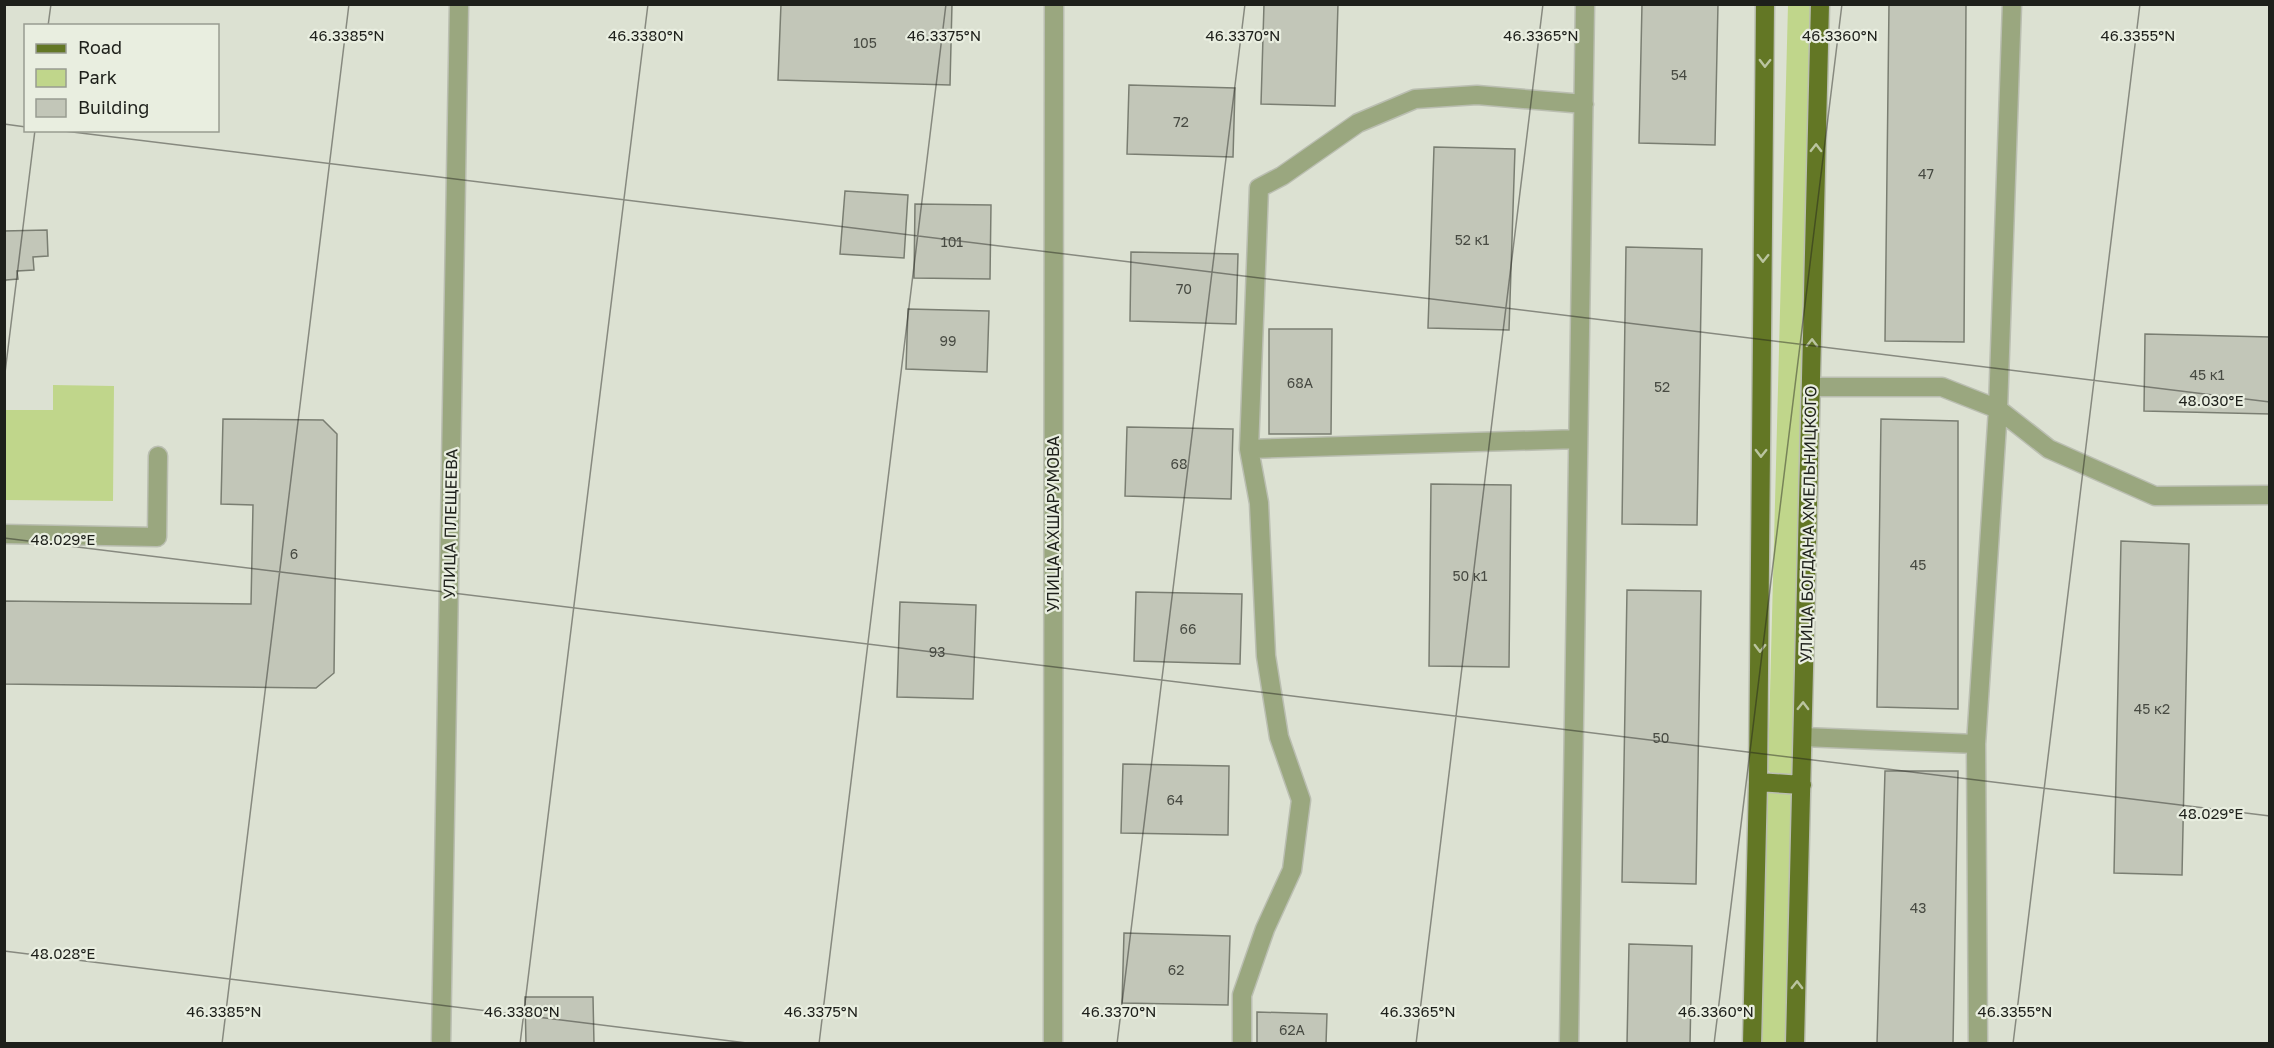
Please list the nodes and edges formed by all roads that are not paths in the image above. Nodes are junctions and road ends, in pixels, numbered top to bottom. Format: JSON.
{"nodes":[{"id":1,"x":459,"y":4,"type":"edge"},
{"id":2,"x":1054,"y":4,"type":"edge"},
{"id":3,"x":1585,"y":4,"type":"edge"},
{"id":4,"x":1765,"y":4,"type":"edge"},
{"id":5,"x":1820,"y":4,"type":"edge"},
{"id":6,"x":2012,"y":4,"type":"edge"},
{"id":7,"x":1584,"y":104,"type":"junction"},
{"id":8,"x":1811,"y":387,"type":"junction"},
{"id":9,"x":1998,"y":409,"type":"junction"},
{"id":10,"x":1578,"y":439,"type":"junction"},
{"id":11,"x":1249,"y":449,"type":"junction"},
{"id":12,"x":158,"y":456,"type":"dead end"},
{"id":13,"x":2270,"y":495,"type":"edge"},
{"id":14,"x":4,"y":534,"type":"edge"},
{"id":15,"x":1803,"y":737,"type":"junction"},
{"id":16,"x":1976,"y":744,"type":"junction"},
{"id":17,"x":1758,"y":782,"type":"junction"},
{"id":18,"x":1802,"y":785,"type":"junction"},
{"id":19,"x":441,"y":1044,"type":"edge"},
{"id":20,"x":1053,"y":1044,"type":"edge"},
{"id":21,"x":1242,"y":1044,"type":"edge"},
{"id":22,"x":1569,"y":1044,"type":"edge"},
{"id":23,"x":1752,"y":1044,"type":"edge"},
{"id":24,"x":1795,"y":1044,"type":"edge"},
{"id":25,"x":1978,"y":1044,"type":"edge"}],
"edges":[{"from":1,"to":19,"type":"street","name":"УЛИЦА ПЛЕЩЕЕВА"},
{"from":2,"to":20,"type":"street","name":"УЛИЦА АХШАРУМОВА"},
{"from":3,"to":7,"type":"street"},
{"from":4,"to":17,"type":"main road","one_way":true},
{"from":8,"to":5,"type":"main road","name":"УЛИЦА БОГДАНА ХМЕЛЬНИЦКОГО","one_way":true},
{"from":6,"to":9,"type":"street"},
{"from":7,"to":10,"type":"street"},
{"from":7,"to":11,"type":"street"},
{"from":8,"to":9,"type":"street"},
{"from":15,"to":8,"type":"main road","name":"УЛИЦА БОГДАНА ХМЕЛЬНИЦКОГО","one_way":true},
{"from":9,"to":13,"type":"street"},
{"from":9,"to":16,"type":"street"},
{"from":10,"to":11,"type":"street"},
{"from":10,"to":22,"type":"street"},
{"from":11,"to":21,"type":"street"},
{"from":12,"to":14,"type":"street"},
{"from":15,"to":16,"type":"street"},
{"from":15,"to":18,"type":"main road","name":"УЛИЦА БОГДАНА ХМЕЛЬНИЦКОГО"},
{"from":16,"to":25,"type":"street"},
{"from":17,"to":18,"type":"main road"},
{"from":17,"to":23,"type":"main road"},
{"from":24,"to":18,"type":"main road","name":"УЛИЦА БОГДАНА ХМЕЛЬНИЦКОГО","one_way":true}]}
